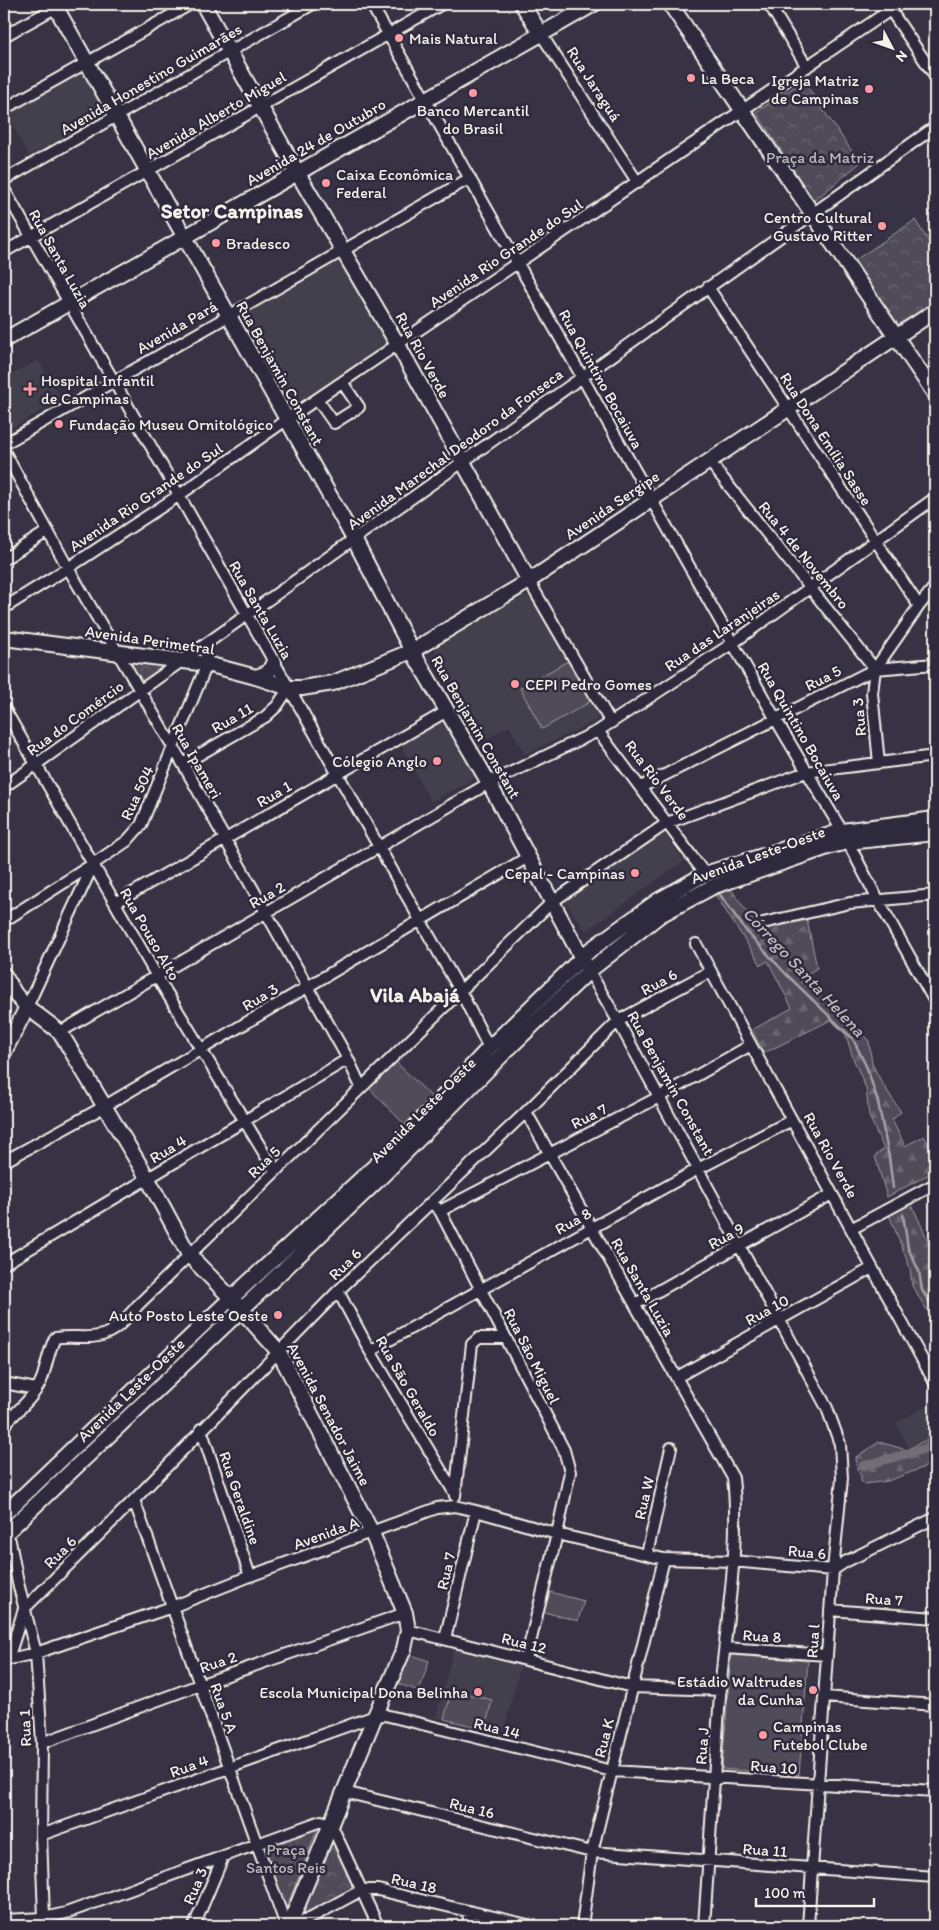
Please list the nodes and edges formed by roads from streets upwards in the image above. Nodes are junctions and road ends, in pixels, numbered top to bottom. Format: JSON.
{"nodes":[{"id":1,"x":191,"y":4,"type":"edge"},
{"id":2,"x":203,"y":4,"type":"edge"},
{"id":3,"x":314,"y":4,"type":"edge"},
{"id":4,"x":371,"y":4,"type":"edge"},
{"id":5,"x":442,"y":4,"type":"edge"},
{"id":6,"x":522,"y":4,"type":"edge"},
{"id":7,"x":594,"y":4,"type":"edge"},
{"id":8,"x":670,"y":4,"type":"edge"},
{"id":9,"x":769,"y":4,"type":"edge"},
{"id":10,"x":57,"y":5,"type":"edge"},
{"id":11,"x":892,"y":6,"type":"edge"},
{"id":12,"x":389,"y":34,"type":"junction"},
{"id":13,"x":541,"y":34,"type":"junction"},
{"id":14,"x":4,"y":36,"type":"edge"},
{"id":15,"x":230,"y":51,"type":"junction"},
{"id":16,"x":86,"y":64,"type":"junction"},
{"id":17,"x":807,"y":67,"type":"junction"},
{"id":18,"x":935,"y":76,"type":"edge"},
{"id":19,"x":426,"y":99,"type":"junction"},
{"id":20,"x":261,"y":106,"type":"junction"},
{"id":21,"x":4,"y":109,"type":"edge"},
{"id":22,"x":742,"y":110,"type":"junction"},
{"id":23,"x":117,"y":116,"type":"junction"},
{"id":24,"x":935,"y":127,"type":"edge"},
{"id":25,"x":148,"y":171,"type":"junction"},
{"id":26,"x":297,"y":172,"type":"junction"},
{"id":27,"x":470,"y":178,"type":"junction"},
{"id":28,"x":4,"y":180,"type":"edge"},
{"id":29,"x":638,"y":182,"type":"junction"},
{"id":30,"x":4,"y":189,"type":"edge"},
{"id":31,"x":813,"y":214,"type":"junction"},
{"id":32,"x":31,"y":237,"type":"junction"},
{"id":33,"x":185,"y":238,"type":"junction"},
{"id":34,"x":344,"y":250,"type":"junction"},
{"id":35,"x":4,"y":252,"type":"edge"},
{"id":36,"x":519,"y":263,"type":"junction"},
{"id":37,"x":708,"y":287,"type":"junction"},
{"id":38,"x":68,"y":303,"type":"junction"},
{"id":39,"x":935,"y":311,"type":"edge"},
{"id":40,"x":229,"y":315,"type":"junction"},
{"id":41,"x":896,"y":336,"type":"junction"},
{"id":42,"x":4,"y":340,"type":"edge"},
{"id":43,"x":398,"y":344,"type":"junction"},
{"id":44,"x":582,"y":376,"type":"junction"},
{"id":45,"x":114,"y":381,"type":"junction"},
{"id":46,"x":342,"y":382,"type":"junction"},
{"id":47,"x":935,"y":394,"type":"edge"},
{"id":48,"x":317,"y":399,"type":"junction"},
{"id":49,"x":788,"y":408,"type":"junction"},
{"id":50,"x":286,"y":420,"type":"junction"},
{"id":51,"x":4,"y":444,"type":"edge"},
{"id":52,"x":4,"y":451,"type":"edge"},
{"id":53,"x":709,"y":461,"type":"junction"},
{"id":54,"x":462,"y":463,"type":"junction"},
{"id":55,"x":178,"y":496,"type":"junction"},
{"id":56,"x":935,"y":498,"type":"edge"},
{"id":57,"x":652,"y":499,"type":"junction"},
{"id":58,"x":48,"y":531,"type":"junction"},
{"id":59,"x":354,"y":540,"type":"junction"},
{"id":60,"x":875,"y":541,"type":"junction"},
{"id":61,"x":4,"y":559,"type":"edge"},
{"id":62,"x":68,"y":568,"type":"junction"},
{"id":63,"x":528,"y":581,"type":"junction"},
{"id":64,"x":935,"y":586,"type":"edge"},
{"id":65,"x":810,"y":588,"type":"junction"},
{"id":66,"x":919,"y":606,"type":"junction"},
{"id":67,"x":4,"y":608,"type":"edge"},
{"id":68,"x":247,"y":616,"type":"junction"},
{"id":69,"x":4,"y":638,"type":"edge"},
{"id":70,"x":733,"y":643,"type":"junction"},
{"id":71,"x":205,"y":645,"type":"junction"},
{"id":72,"x":412,"y":650,"type":"junction"},
{"id":73,"x":118,"y":652,"type":"junction"},
{"id":74,"x":183,"y":660,"type":"junction"},
{"id":75,"x":274,"y":662,"type":"junction"},
{"id":76,"x":207,"y":664,"type":"junction"},
{"id":77,"x":935,"y":664,"type":"edge"},
{"id":78,"x":874,"y":669,"type":"junction"},
{"id":79,"x":256,"y":677,"type":"junction"},
{"id":80,"x":289,"y":688,"type":"junction"},
{"id":81,"x":139,"y":691,"type":"junction"},
{"id":82,"x":4,"y":708,"type":"edge"},
{"id":83,"x":447,"y":711,"type":"junction"},
{"id":84,"x":776,"y":718,"type":"junction"},
{"id":85,"x":611,"y":723,"type":"junction"},
{"id":86,"x":598,"y":731,"type":"junction"},
{"id":87,"x":173,"y":748,"type":"junction"},
{"id":88,"x":935,"y":756,"type":"edge"},
{"id":89,"x":879,"y":763,"type":"junction"},
{"id":90,"x":182,"y":764,"type":"junction"},
{"id":91,"x":36,"y":765,"type":"junction"},
{"id":92,"x":806,"y":772,"type":"junction"},
{"id":93,"x":338,"y":774,"type":"junction"},
{"id":94,"x":489,"y":783,"type":"junction"},
{"id":95,"x":4,"y":787,"type":"edge"},
{"id":96,"x":641,"y":787,"type":"junction"},
{"id":97,"x":935,"y":819,"type":"edge"},
{"id":98,"x":667,"y":823,"type":"junction"},
{"id":99,"x":935,"y":833,"type":"edge"},
{"id":100,"x":845,"y":836,"type":"junction"},
{"id":101,"x":224,"y":839,"type":"junction"},
{"id":102,"x":378,"y":847,"type":"junction"},
{"id":103,"x":528,"y":857,"type":"junction"},
{"id":104,"x":93,"y":864,"type":"junction"},
{"id":105,"x":705,"y":874,"type":"junction"},
{"id":106,"x":65,"y":882,"type":"junction"},
{"id":107,"x":935,"y":895,"type":"edge"},
{"id":108,"x":78,"y":898,"type":"junction"},
{"id":109,"x":878,"y":900,"type":"junction"},
{"id":110,"x":552,"y":902,"type":"junction"},
{"id":111,"x":115,"y":903,"type":"junction"},
{"id":112,"x":265,"y":913,"type":"junction"},
{"id":113,"x":420,"y":920,"type":"junction"},
{"id":114,"x":4,"y":921,"type":"edge"},
{"id":115,"x":763,"y":923,"type":"dead end"},
{"id":116,"x":696,"y":944,"type":"dead end"},
{"id":117,"x":581,"y":958,"type":"junction"},
{"id":118,"x":589,"y":971,"type":"junction"},
{"id":119,"x":711,"y":971,"type":"junction"},
{"id":120,"x":4,"y":975,"type":"edge"},
{"id":121,"x":156,"y":975,"type":"junction"},
{"id":122,"x":307,"y":987,"type":"junction"},
{"id":123,"x":460,"y":992,"type":"junction"},
{"id":124,"x":935,"y":1002,"type":"edge"},
{"id":125,"x":27,"y":1006,"type":"junction"},
{"id":126,"x":618,"y":1021,"type":"junction"},
{"id":127,"x":60,"y":1032,"type":"junction"},
{"id":128,"x":751,"y":1045,"type":"junction"},
{"id":129,"x":489,"y":1048,"type":"junction"},
{"id":130,"x":200,"y":1050,"type":"junction"},
{"id":131,"x":4,"y":1052,"type":"edge"},
{"id":132,"x":348,"y":1059,"type":"junction"},
{"id":133,"x":361,"y":1087,"type":"junction"},
{"id":134,"x":659,"y":1097,"type":"junction"},
{"id":135,"x":104,"y":1106,"type":"junction"},
{"id":136,"x":526,"y":1112,"type":"junction"},
{"id":137,"x":792,"y":1120,"type":"junction"},
{"id":138,"x":244,"y":1121,"type":"junction"},
{"id":139,"x":550,"y":1154,"type":"junction"},
{"id":140,"x":5,"y":1161,"type":"dead end"},
{"id":141,"x":698,"y":1170,"type":"junction"},
{"id":142,"x":276,"y":1171,"type":"junction"},
{"id":143,"x":148,"y":1179,"type":"junction"},
{"id":144,"x":935,"y":1184,"type":"edge"},
{"id":145,"x":832,"y":1194,"type":"junction"},
{"id":146,"x":431,"y":1202,"type":"junction"},
{"id":147,"x":440,"y":1211,"type":"junction"},
{"id":148,"x":592,"y":1228,"type":"junction"},
{"id":149,"x":851,"y":1229,"type":"junction"},
{"id":150,"x":740,"y":1246,"type":"junction"},
{"id":151,"x":189,"y":1255,"type":"junction"},
{"id":152,"x":4,"y":1264,"type":"edge"},
{"id":153,"x":872,"y":1268,"type":"junction"},
{"id":154,"x":481,"y":1290,"type":"junction"},
{"id":155,"x":338,"y":1291,"type":"junction"},
{"id":156,"x":231,"y":1298,"type":"junction"},
{"id":157,"x":635,"y":1304,"type":"junction"},
{"id":158,"x":240,"y":1310,"type":"junction"},
{"id":159,"x":780,"y":1320,"type":"junction"},
{"id":160,"x":506,"y":1338,"type":"junction"},
{"id":161,"x":370,"y":1351,"type":"junction"},
{"id":162,"x":279,"y":1352,"type":"junction"},
{"id":163,"x":677,"y":1377,"type":"junction"},
{"id":164,"x":4,"y":1383,"type":"edge"},
{"id":165,"x":935,"y":1383,"type":"edge"},
{"id":166,"x":36,"y":1389,"type":"junction"},
{"id":167,"x":4,"y":1425,"type":"edge"},
{"id":168,"x":201,"y":1429,"type":"junction"},
{"id":169,"x":671,"y":1448,"type":"dead end"},
{"id":170,"x":733,"y":1478,"type":"joint"},
{"id":171,"x":842,"y":1478,"type":"joint"},
{"id":172,"x":456,"y":1494,"type":"junction"},
{"id":173,"x":134,"y":1500,"type":"junction"},
{"id":174,"x":455,"y":1506,"type":"junction"},
{"id":175,"x":476,"y":1511,"type":"junction"},
{"id":176,"x":4,"y":1514,"type":"edge"},
{"id":177,"x":935,"y":1518,"type":"edge"},
{"id":178,"x":372,"y":1532,"type":"junction"},
{"id":179,"x":558,"y":1534,"type":"junction"},
{"id":180,"x":6,"y":1539,"type":"edge"},
{"id":181,"x":647,"y":1554,"type":"junction"},
{"id":182,"x":664,"y":1558,"type":"junction"},
{"id":183,"x":732,"y":1561,"type":"junction"},
{"id":184,"x":834,"y":1570,"type":"junction"},
{"id":185,"x":250,"y":1576,"type":"junction"},
{"id":186,"x":172,"y":1607,"type":"junction"},
{"id":187,"x":24,"y":1609,"type":"junction"},
{"id":188,"x":830,"y":1610,"type":"junction"},
{"id":189,"x":405,"y":1613,"type":"junction"},
{"id":190,"x":935,"y":1618,"type":"edge"},
{"id":191,"x":408,"y":1630,"type":"junction"},
{"id":192,"x":445,"y":1639,"type":"junction"},
{"id":193,"x":724,"y":1648,"type":"junction"},
{"id":194,"x":36,"y":1653,"type":"junction"},
{"id":195,"x":827,"y":1656,"type":"junction"},
{"id":196,"x":526,"y":1659,"type":"junction"},
{"id":197,"x":6,"y":1660,"type":"edge"},
{"id":198,"x":199,"y":1685,"type":"junction"},
{"id":199,"x":632,"y":1687,"type":"junction"},
{"id":200,"x":721,"y":1690,"type":"junction"},
{"id":201,"x":824,"y":1698,"type":"junction"},
{"id":202,"x":935,"y":1705,"type":"edge"},
{"id":203,"x":375,"y":1716,"type":"junction"},
{"id":204,"x":42,"y":1743,"type":"junction"},
{"id":205,"x":229,"y":1768,"type":"junction"},
{"id":206,"x":612,"y":1771,"type":"junction"},
{"id":207,"x":714,"y":1778,"type":"junction"},
{"id":208,"x":818,"y":1786,"type":"junction"},
{"id":209,"x":344,"y":1792,"type":"junction"},
{"id":210,"x":935,"y":1792,"type":"edge"},
{"id":211,"x":331,"y":1824,"type":"junction"},
{"id":212,"x":41,"y":1834,"type":"junction"},
{"id":213,"x":257,"y":1845,"type":"junction"},
{"id":214,"x":592,"y":1852,"type":"junction"},
{"id":215,"x":223,"y":1857,"type":"junction"},
{"id":216,"x":708,"y":1860,"type":"junction"},
{"id":217,"x":812,"y":1868,"type":"junction"},
{"id":218,"x":935,"y":1877,"type":"edge"},
{"id":219,"x":362,"y":1890,"type":"junction"},
{"id":220,"x":468,"y":1912,"type":"junction"},
{"id":221,"x":4,"y":1920,"type":"edge"},
{"id":222,"x":42,"y":1922,"type":"edge"},
{"id":223,"x":194,"y":1926,"type":"edge"},
{"id":224,"x":288,"y":1926,"type":"edge"},
{"id":225,"x":294,"y":1926,"type":"edge"},
{"id":226,"x":378,"y":1926,"type":"edge"},
{"id":227,"x":470,"y":1926,"type":"edge"},
{"id":228,"x":532,"y":1926,"type":"edge"},
{"id":229,"x":582,"y":1926,"type":"edge"},
{"id":230,"x":704,"y":1926,"type":"edge"},
{"id":231,"x":808,"y":1926,"type":"edge"}],
"edges":[{"from":1,"to":16,"type":"street"},
{"from":2,"to":15,"type":"street","name":"Rua Rio Verde"},
{"from":3,"to":15,"type":"street","name":"Avenida Honestino Guimarães"},
{"from":4,"to":12,"type":"street","name":"Rua Quintino Bocaiuva"},
{"from":5,"to":12,"type":"street","name":"Avenida Alberto Miguel"},
{"from":6,"to":13,"type":"street","name":"Rua Jaraguá"},
{"from":7,"to":13,"type":"street","name":"Avenida 24 de Outubro"},
{"from":8,"to":22,"type":"street"},
{"from":9,"to":17,"type":"street"},
{"from":10,"to":14,"type":"street"},
{"from":10,"to":16,"type":"street","name":"Rua Benjamin Constant"},
{"from":11,"to":17,"type":"street","name":"Avenida Rio Grande do Sul"},
{"from":11,"to":18,"type":"street"},
{"from":12,"to":19,"type":"street","name":"Rua Quintino Bocaiuva"},
{"from":12,"to":20,"type":"street","name":"Avenida Alberto Miguel"},
{"from":13,"to":19,"type":"street","name":"Avenida 24 de Outubro"},
{"from":13,"to":29,"type":"street","name":"Rua Jaraguá"},
{"from":15,"to":20,"type":"street","name":"Rua Rio Verde"},
{"from":15,"to":23,"type":"street","name":"Avenida Honestino Guimarães"},
{"from":16,"to":21,"type":"street"},
{"from":16,"to":23,"type":"street","name":"Rua Benjamin Constant"},
{"from":17,"to":22,"type":"street","name":"Avenida Rio Grande do Sul"},
{"from":19,"to":26,"type":"street","name":"Avenida 24 de Outubro"},
{"from":19,"to":27,"type":"street","name":"Rua Quintino Bocaiuva"},
{"from":20,"to":25,"type":"street","name":"Avenida Alberto Miguel"},
{"from":20,"to":26,"type":"street","name":"Rua Rio Verde"},
{"from":22,"to":29,"type":"street","name":"Avenida Rio Grande do Sul"},
{"from":22,"to":31,"type":"street"},
{"from":23,"to":25,"type":"street","name":"Rua Benjamin Constant"},
{"from":23,"to":28,"type":"street","name":"Avenida Honestino Guimarães"},
{"from":24,"to":31,"type":"street","name":"Avenida Marechal Deodoro da Fonseca"},
{"from":25,"to":32,"type":"street","name":"Avenida Alberto Miguel"},
{"from":25,"to":33,"type":"street","name":"Rua Benjamin Constant"},
{"from":26,"to":33,"type":"street","name":"Avenida 24 de Outubro"},
{"from":26,"to":34,"type":"street","name":"Rua Rio Verde"},
{"from":27,"to":34,"type":"street","name":"Avenida Pará"},
{"from":27,"to":36,"type":"street","name":"Rua Quintino Bocaiuva"},
{"from":29,"to":36,"type":"street","name":"Avenida Rio Grande do Sul"},
{"from":30,"to":32,"type":"street","name":"Rua Santa Luzia"},
{"from":31,"to":37,"type":"street","name":"Avenida Marechal Deodoro da Fonseca"},
{"from":31,"to":41,"type":"street"},
{"from":32,"to":35,"type":"street","name":"Avenida Alberto Miguel"},
{"from":32,"to":38,"type":"street","name":"Rua Santa Luzia"},
{"from":33,"to":38,"type":"street","name":"Avenida 24 de Outubro"},
{"from":33,"to":40,"type":"street","name":"Rua Benjamin Constant"},
{"from":34,"to":40,"type":"street","name":"Avenida Pará"},
{"from":34,"to":43,"type":"street","name":"Rua Rio Verde"},
{"from":36,"to":43,"type":"street","name":"Avenida Rio Grande do Sul"},
{"from":36,"to":44,"type":"street","name":"Rua Quintino Bocaiuva"},
{"from":37,"to":44,"type":"street","name":"Avenida Marechal Deodoro da Fonseca"},
{"from":37,"to":49,"type":"street","name":"Rua Dona Emília Sasse"},
{"from":38,"to":42,"type":"street","name":"Avenida 24 de Outubro"},
{"from":38,"to":45,"type":"street","name":"Rua Santa Luzia"},
{"from":39,"to":41,"type":"street","name":"Avenida Sergipe"},
{"from":40,"to":45,"type":"street","name":"Avenida Pará"},
{"from":40,"to":50,"type":"street","name":"Rua Benjamin Constant"},
{"from":41,"to":47,"type":"street"},
{"from":41,"to":49,"type":"street","name":"Avenida Sergipe"},
{"from":43,"to":46,"type":"street","name":"Avenida Rio Grande do Sul"},
{"from":43,"to":54,"type":"street","name":"Rua Rio Verde"},
{"from":44,"to":54,"type":"street","name":"Avenida Marechal Deodoro da Fonseca"},
{"from":44,"to":57,"type":"street","name":"Rua Quintino Bocaiuva"},
{"from":45,"to":51,"type":"street","name":"Avenida Pará"},
{"from":45,"to":55,"type":"street","name":"Rua Santa Luzia"},
{"from":46,"to":48,"type":"street","name":"Avenida Rio Grande do Sul"},
{"from":46,"to":48,"type":"street"},
{"from":48,"to":50,"type":"street","name":"Avenida Rio Grande do Sul"},
{"from":49,"to":53,"type":"street","name":"Avenida Sergipe"},
{"from":49,"to":60,"type":"street","name":"Rua Dona Emília Sasse"},
{"from":50,"to":55,"type":"street","name":"Avenida Rio Grande do Sul"},
{"from":50,"to":59,"type":"street","name":"Rua Benjamin Constant"},
{"from":52,"to":58,"type":"street","name":"Rua Ipameri"},
{"from":53,"to":57,"type":"street","name":"Avenida Sergipe"},
{"from":53,"to":65,"type":"street","name":"Rua 4 de Novembro"},
{"from":54,"to":59,"type":"street","name":"Avenida Marechal Deodoro da Fonseca"},
{"from":54,"to":63,"type":"street","name":"Rua Rio Verde"},
{"from":55,"to":62,"type":"street","name":"Avenida Rio Grande do Sul"},
{"from":55,"to":68,"type":"street","name":"Rua Santa Luzia"},
{"from":56,"to":60,"type":"street","name":"Rua das Laranjeiras"},
{"from":57,"to":63,"type":"street","name":"Avenida Sergipe"},
{"from":57,"to":70,"type":"street","name":"Rua Quintino Bocaiuva"},
{"from":58,"to":61,"type":"street"},
{"from":58,"to":62,"type":"street","name":"Rua Ipameri"},
{"from":59,"to":68,"type":"street","name":"Avenida Marechal Deodoro da Fonseca"},
{"from":59,"to":72,"type":"street","name":"Rua Benjamin Constant"},
{"from":60,"to":65,"type":"street","name":"Rua das Laranjeiras"},
{"from":60,"to":66,"type":"street","name":"Rua Dona Emília Sasse"},
{"from":62,"to":67,"type":"street","name":"Avenida Rio Grande do Sul"},
{"from":62,"to":73,"type":"street","name":"Rua Ipameri"},
{"from":63,"to":72,"type":"street","name":"Avenida Sergipe"},
{"from":63,"to":85,"type":"street","name":"Rua Rio Verde"},
{"from":64,"to":66,"type":"street","name":"Rua 5"},
{"from":65,"to":70,"type":"street","name":"Rua das Laranjeiras"},
{"from":65,"to":78,"type":"street","name":"Rua 4 de Novembro"},
{"from":66,"to":78,"type":"street","name":"Rua 5"},
{"from":68,"to":71,"type":"street","name":"Avenida Marechal Deodoro da Fonseca"},
{"from":68,"to":75,"type":"street","name":"Rua Santa Luzia"},
{"from":69,"to":73,"type":"street","name":"Avenida Perimetral"},
{"from":70,"to":84,"type":"street","name":"Rua Quintino Bocaiuva"},
{"from":70,"to":85,"type":"street","name":"Rua das Laranjeiras"},
{"from":71,"to":74,"type":"street","name":"Avenida Marechal Deodoro da Fonseca"},
{"from":71,"to":76,"type":"street","name":"Rua 504"},
{"from":72,"to":80,"type":"street","name":"Avenida Sergipe"},
{"from":72,"to":83,"type":"street","name":"Rua Benjamin Constant"},
{"from":73,"to":74,"type":"street","name":"Avenida Perimetral"},
{"from":73,"to":81,"type":"street","name":"Rua Ipameri"},
{"from":74,"to":76,"type":"street","name":"Avenida Perimetral"},
{"from":74,"to":81,"type":"street","name":"Avenida Marechal Deodoro da Fonseca"},
{"from":75,"to":79,"type":"street"},
{"from":75,"to":80,"type":"street","name":"Rua Santa Luzia"},
{"from":76,"to":79,"type":"street","name":"Avenida Perimetral"},
{"from":76,"to":87,"type":"street","name":"Rua 504"},
{"from":77,"to":78,"type":"street"},
{"from":78,"to":84,"type":"street","name":"Rua 5"},
{"from":78,"to":89,"type":"street","name":"Rua 3"},
{"from":79,"to":80,"type":"street","name":"Avenida Perimetral"},
{"from":80,"to":90,"type":"street","name":"Rua 11"},
{"from":80,"to":93,"type":"street","name":"Rua Santa Luzia"},
{"from":81,"to":87,"type":"street","name":"Rua Ipameri"},
{"from":81,"to":91,"type":"street","name":"Rua do Comércio"},
{"from":82,"to":91,"type":"street","name":"Rua Pouso Alto"},
{"from":83,"to":93,"type":"street","name":"Rua 1"},
{"from":83,"to":94,"type":"street","name":"Rua Benjamin Constant"},
{"from":84,"to":92,"type":"street","name":"Rua Quintino Bocaiuva"},
{"from":84,"to":96,"type":"street","name":"Rua 5"},
{"from":85,"to":86,"type":"street","name":"Rua das Laranjeiras"},
{"from":86,"to":94,"type":"street","name":"Rua das Laranjeiras"},
{"from":86,"to":96,"type":"street","name":"Rua Rio Verde"},
{"from":87,"to":90,"type":"street","name":"Rua Ipameri"},
{"from":87,"to":104,"type":"street","name":"Rua 504"},
{"from":88,"to":89,"type":"street","name":"Rua 5"},
{"from":89,"to":92,"type":"street","name":"Rua 5"},
{"from":90,"to":101,"type":"street","name":"Rua Ipameri"},
{"from":91,"to":95,"type":"street","name":"Rua do Comércio"},
{"from":91,"to":104,"type":"street","name":"Rua Pouso Alto"},
{"from":92,"to":98,"type":"street","name":"Rua 5"},
{"from":92,"to":100,"type":"street","name":"Rua Quintino Bocaiuva"},
{"from":93,"to":101,"type":"street","name":"Rua 1"},
{"from":93,"to":102,"type":"street","name":"Rua Santa Luzia"},
{"from":94,"to":102,"type":"street","name":"Rua 2"},
{"from":94,"to":103,"type":"street","name":"Rua Benjamin Constant"},
{"from":96,"to":98,"type":"street","name":"Rua Rio Verde"},
{"from":97,"to":100,"type":"street","name":"Avenida Leste-Oeste"},
{"from":98,"to":105,"type":"street","name":"Rua Rio Verde"},
{"from":98,"to":110,"type":"street","name":"Rua 5"},
{"from":99,"to":100,"type":"street","name":"Avenida Leste-Oeste"},
{"from":100,"to":105,"type":"street","name":"Avenida Leste-Oeste"},
{"from":100,"to":109,"type":"street","name":"Rua Quintino Bocaiuva"},
{"from":100,"to":118,"type":"street","name":"Avenida Leste-Oeste"},
{"from":101,"to":111,"type":"street","name":"Rua 1"},
{"from":101,"to":112,"type":"street","name":"Rua Ipameri"},
{"from":102,"to":112,"type":"street","name":"Rua 2"},
{"from":102,"to":113,"type":"street","name":"Rua Santa Luzia"},
{"from":103,"to":110,"type":"street","name":"Rua Benjamin Constant"},
{"from":103,"to":113,"type":"street","name":"Rua 3"},
{"from":104,"to":106,"type":"street","name":"Rua 504"},
{"from":104,"to":108,"type":"street"},
{"from":104,"to":111,"type":"street","name":"Rua Pouso Alto"},
{"from":105,"to":117,"type":"street","name":"Avenida Leste-Oeste"},
{"from":106,"to":108,"type":"street"},
{"from":106,"to":114,"type":"street","name":"Rua 504"},
{"from":107,"to":109,"type":"street"},
{"from":108,"to":125,"type":"street"},
{"from":109,"to":115,"type":"street"},
{"from":109,"to":124,"type":"street"},
{"from":110,"to":117,"type":"street","name":"Rua Benjamin Constant"},
{"from":110,"to":123,"type":"street","name":"Rua 5"},
{"from":111,"to":121,"type":"street","name":"Rua Pouso Alto"},
{"from":112,"to":121,"type":"street","name":"Rua 2"},
{"from":112,"to":122,"type":"street","name":"Rua Ipameri"},
{"from":113,"to":122,"type":"street","name":"Rua 3"},
{"from":113,"to":123,"type":"street","name":"Rua Santa Luzia"},
{"from":116,"to":119,"type":"street","name":"Rua Rio Verde"},
{"from":117,"to":118,"type":"street","name":"Rua Benjamin Constant"},
{"from":117,"to":129,"type":"street","name":"Avenida Leste-Oeste"},
{"from":118,"to":126,"type":"street","name":"Rua Benjamin Constant"},
{"from":118,"to":158,"type":"street","name":"Avenida Leste-Oeste"},
{"from":119,"to":126,"type":"street","name":"Rua 6"},
{"from":119,"to":128,"type":"street","name":"Rua Rio Verde"},
{"from":120,"to":125,"type":"street","name":"Avenida Senador Jaime"},
{"from":121,"to":127,"type":"street","name":"Rua 2"},
{"from":121,"to":130,"type":"street","name":"Rua Pouso Alto"},
{"from":122,"to":130,"type":"street","name":"Rua 3"},
{"from":122,"to":132,"type":"street","name":"Rua Ipameri"},
{"from":123,"to":129,"type":"street","name":"Rua Santa Luzia"},
{"from":123,"to":133,"type":"street","name":"Rua 5"},
{"from":125,"to":127,"type":"street","name":"Avenida Senador Jaime"},
{"from":125,"to":131,"type":"street"},
{"from":126,"to":134,"type":"street","name":"Rua Benjamin Constant"},
{"from":126,"to":136,"type":"street","name":"Rua 6"},
{"from":127,"to":135,"type":"street","name":"Avenida Senador Jaime"},
{"from":128,"to":134,"type":"street","name":"Rua 7"},
{"from":128,"to":137,"type":"street","name":"Rua Rio Verde"},
{"from":129,"to":156,"type":"street","name":"Avenida Leste-Oeste"},
{"from":130,"to":135,"type":"street","name":"Rua 3"},
{"from":130,"to":138,"type":"street","name":"Rua Pouso Alto"},
{"from":132,"to":133,"type":"street","name":"Rua Ipameri"},
{"from":132,"to":138,"type":"street","name":"Rua 4"},
{"from":133,"to":142,"type":"street","name":"Rua 5"},
{"from":134,"to":139,"type":"street","name":"Rua 7"},
{"from":134,"to":141,"type":"street","name":"Rua Benjamin Constant"},
{"from":135,"to":140,"type":"street","name":"Rua 3"},
{"from":135,"to":143,"type":"street","name":"Avenida Senador Jaime"},
{"from":136,"to":139,"type":"street","name":"Rua Santa Luzia"},
{"from":136,"to":146,"type":"street","name":"Rua 6"},
{"from":137,"to":141,"type":"street","name":"Rua 8"},
{"from":137,"to":145,"type":"street","name":"Rua Rio Verde"},
{"from":138,"to":142,"type":"street","name":"Rua Pouso Alto"},
{"from":138,"to":143,"type":"street","name":"Rua 4"},
{"from":139,"to":147,"type":"street","name":"Rua 7"},
{"from":139,"to":148,"type":"street","name":"Rua Santa Luzia"},
{"from":141,"to":148,"type":"street","name":"Rua 8"},
{"from":141,"to":150,"type":"street","name":"Rua Benjamin Constant"},
{"from":142,"to":151,"type":"street","name":"Rua 5"},
{"from":143,"to":151,"type":"street","name":"Avenida Senador Jaime"},
{"from":143,"to":152,"type":"street","name":"Rua 4"},
{"from":144,"to":149,"type":"street"},
{"from":145,"to":149,"type":"street","name":"Rua Rio Verde"},
{"from":145,"to":150,"type":"street","name":"Rua 9"},
{"from":146,"to":147,"type":"street","name":"Rua São Miguel"},
{"from":146,"to":155,"type":"street","name":"Rua 6"},
{"from":147,"to":154,"type":"street","name":"Rua São Miguel"},
{"from":148,"to":154,"type":"street","name":"Rua 8"},
{"from":148,"to":157,"type":"street","name":"Rua Santa Luzia"},
{"from":149,"to":153,"type":"street","name":"Rua Rio Verde"},
{"from":150,"to":157,"type":"street","name":"Rua 9"},
{"from":150,"to":159,"type":"street","name":"Rua Benjamin Constant"},
{"from":151,"to":156,"type":"street","name":"Avenida Senador Jaime"},
{"from":151,"to":166,"type":"street","name":"Rua 5"},
{"from":153,"to":159,"type":"street","name":"Rua 10"},
{"from":153,"to":165,"type":"street","name":"Rua Rio Verde"},
{"from":154,"to":160,"type":"street","name":"Rua São Miguel"},
{"from":154,"to":161,"type":"street","name":"Rua 8"},
{"from":155,"to":161,"type":"street","name":"Rua São Geraldo"},
{"from":155,"to":162,"type":"street","name":"Rua 6"},
{"from":156,"to":158,"type":"street","name":"Avenida Senador Jaime"},
{"from":156,"to":176,"type":"street","name":"Avenida Leste-Oeste"},
{"from":157,"to":163,"type":"street","name":"Rua Santa Luzia"},
{"from":158,"to":162,"type":"street","name":"Avenida Senador Jaime"},
{"from":158,"to":180,"type":"street","name":"Avenida Leste-Oeste"},
{"from":159,"to":163,"type":"street","name":"Rua 10"},
{"from":159,"to":171,"type":"street","name":"Rua Benjamin Constant"},
{"from":160,"to":172,"type":"street"},
{"from":160,"to":179,"type":"street","name":"Rua São Miguel"},
{"from":161,"to":172,"type":"street","name":"Rua São Geraldo"},
{"from":162,"to":168,"type":"street","name":"Rua 6"},
{"from":162,"to":178,"type":"street","name":"Avenida Senador Jaime"},
{"from":163,"to":170,"type":"street","name":"Rua Santa Luzia"},
{"from":164,"to":166,"type":"street"},
{"from":166,"to":167,"type":"street","name":"Rua 5"},
{"from":168,"to":173,"type":"street","name":"Rua 6"},
{"from":168,"to":185,"type":"street","name":"Rua Geraldine"},
{"from":169,"to":181,"type":"street","name":"Rua W"},
{"from":170,"to":183,"type":"street","name":"Rua J"},
{"from":171,"to":184,"type":"street","name":"Rua l"},
{"from":172,"to":174,"type":"street"},
{"from":173,"to":186,"type":"street","name":"Rua 5 A"},
{"from":173,"to":187,"type":"street","name":"Rua 6"},
{"from":174,"to":175,"type":"street","name":"Avenida A"},
{"from":174,"to":178,"type":"street","name":"Avenida A"},
{"from":175,"to":179,"type":"street","name":"Avenida A"},
{"from":175,"to":192,"type":"street","name":"Rua 7"},
{"from":177,"to":184,"type":"street","name":"Rua 6"},
{"from":178,"to":185,"type":"street","name":"Avenida A"},
{"from":178,"to":189,"type":"street","name":"Avenida Senador Jaime"},
{"from":179,"to":181,"type":"street","name":"Avenida A"},
{"from":179,"to":196,"type":"street"},
{"from":180,"to":187,"type":"street","name":"Rua 1"},
{"from":181,"to":182,"type":"street","name":"Avenida A"},
{"from":182,"to":183,"type":"street","name":"Rua 6"},
{"from":182,"to":199,"type":"street","name":"Rua K"},
{"from":183,"to":184,"type":"street","name":"Rua 6"},
{"from":183,"to":193,"type":"street","name":"Rua J"},
{"from":184,"to":188,"type":"street","name":"Rua l"},
{"from":185,"to":186,"type":"street","name":"Avenida A"},
{"from":186,"to":194,"type":"street","name":"Avenida A"},
{"from":186,"to":198,"type":"street","name":"Rua 5 A"},
{"from":187,"to":194,"type":"street","name":"Rua 1"},
{"from":187,"to":197,"type":"street"},
{"from":188,"to":190,"type":"street","name":"Rua 7"},
{"from":188,"to":195,"type":"street","name":"Rua l"},
{"from":189,"to":191,"type":"street","name":"Avenida Senador Jaime"},
{"from":189,"to":198,"type":"street","name":"Rua 2"},
{"from":191,"to":192,"type":"street","name":"Rua 12"},
{"from":191,"to":203,"type":"street","name":"Avenida Senador Jaime"},
{"from":192,"to":196,"type":"street","name":"Rua 12"},
{"from":193,"to":195,"type":"street","name":"Rua 8"},
{"from":193,"to":200,"type":"street","name":"Rua J"},
{"from":194,"to":197,"type":"street","name":"Avenida A"},
{"from":194,"to":204,"type":"street","name":"Rua 1"},
{"from":195,"to":201,"type":"street","name":"Rua l"},
{"from":196,"to":199,"type":"street","name":"Rua 12"},
{"from":198,"to":204,"type":"street","name":"Rua 2"},
{"from":198,"to":205,"type":"street","name":"Rua 5 A"},
{"from":199,"to":200,"type":"street"},
{"from":199,"to":206,"type":"street","name":"Rua K"},
{"from":200,"to":207,"type":"street","name":"Rua J"},
{"from":201,"to":202,"type":"street"},
{"from":201,"to":208,"type":"street","name":"Rua l"},
{"from":203,"to":205,"type":"street","name":"Rua 4"},
{"from":203,"to":206,"type":"street","name":"Rua 14"},
{"from":203,"to":209,"type":"street","name":"Avenida Senador Jaime"},
{"from":204,"to":212,"type":"street","name":"Rua 1"},
{"from":205,"to":212,"type":"street","name":"Rua 4"},
{"from":205,"to":213,"type":"street","name":"Rua 5 A"},
{"from":206,"to":207,"type":"street","name":"Rua 10"},
{"from":206,"to":214,"type":"street","name":"Rua K"},
{"from":207,"to":208,"type":"street","name":"Rua 10"},
{"from":207,"to":216,"type":"street","name":"Rua J"},
{"from":208,"to":210,"type":"street","name":"Rua 10"},
{"from":208,"to":217,"type":"street","name":"Rua l"},
{"from":209,"to":211,"type":"street","name":"Avenida Senador Jaime"},
{"from":209,"to":214,"type":"street","name":"Rua 16"},
{"from":211,"to":213,"type":"street"},
{"from":211,"to":219,"type":"street"},
{"from":211,"to":224,"type":"street","name":"Avenida Senador Jaime"},
{"from":212,"to":222,"type":"street","name":"Rua 1"},
{"from":213,"to":215,"type":"street"},
{"from":213,"to":224,"type":"street","name":"Rua 5 A"},
{"from":214,"to":216,"type":"street","name":"Rua 11"},
{"from":214,"to":229,"type":"street","name":"Rua K"},
{"from":215,"to":222,"type":"street"},
{"from":215,"to":223,"type":"street","name":"Rua 3"},
{"from":216,"to":217,"type":"street","name":"Rua 11"},
{"from":216,"to":230,"type":"street","name":"Rua J"},
{"from":217,"to":218,"type":"street","name":"Rua 11"},
{"from":217,"to":231,"type":"street","name":"Rua l"},
{"from":219,"to":220,"type":"street","name":"Rua 18"},
{"from":219,"to":225,"type":"street"},
{"from":219,"to":226,"type":"street"},
{"from":220,"to":227,"type":"street"},
{"from":220,"to":228,"type":"street","name":"Rua 18"},
{"from":221,"to":222,"type":"street"}]}
